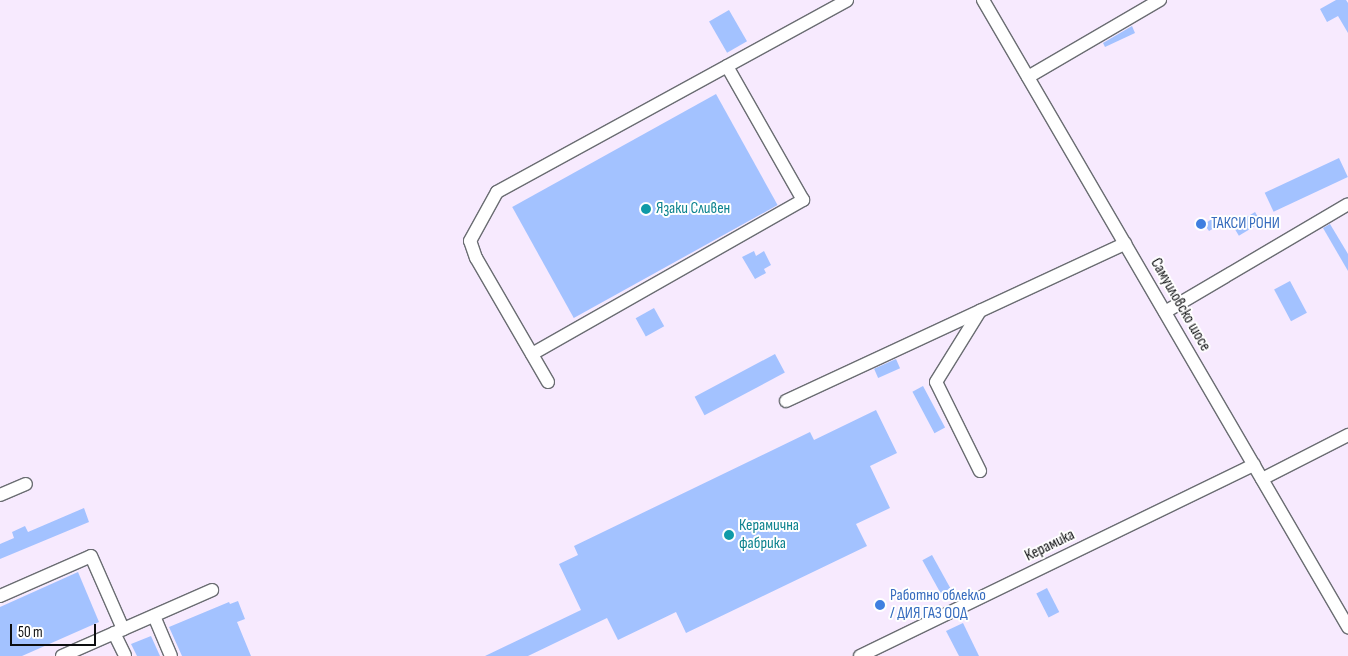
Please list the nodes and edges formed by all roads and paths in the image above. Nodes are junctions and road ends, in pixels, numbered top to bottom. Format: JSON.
{"nodes":[{"id":1,"x":847,"y":0,"type":"edge"},
{"id":2,"x":983,"y":0,"type":"edge"},
{"id":3,"x":1153,"y":2,"type":"edge"},
{"id":4,"x":727,"y":66,"type":"junction"},
{"id":5,"x":1028,"y":77,"type":"junction"},
{"id":6,"x":1348,"y":204,"type":"edge"},
{"id":7,"x":1126,"y":244,"type":"junction"},
{"id":8,"x":980,"y":312,"type":"junction"},
{"id":9,"x":1165,"y":312,"type":"junction"},
{"id":10,"x":532,"y":354,"type":"junction"},
{"id":11,"x":548,"y":382,"type":"dead end"},
{"id":12,"x":786,"y":401,"type":"dead end"},
{"id":13,"x":1348,"y":435,"type":"edge"},
{"id":14,"x":1254,"y":465,"type":"junction"},
{"id":15,"x":980,"y":471,"type":"dead end"},
{"id":16,"x":1262,"y":479,"type":"junction"},
{"id":17,"x":26,"y":484,"type":"dead end"},
{"id":18,"x":0,"y":496,"type":"edge"},
{"id":19,"x":212,"y":590,"type":"dead end"},
{"id":20,"x":0,"y":596,"type":"edge"},
{"id":21,"x":154,"y":616,"type":"junction"},
{"id":22,"x":1348,"y":627,"type":"edge"},
{"id":23,"x":119,"y":631,"type":"junction"},
{"id":24,"x":79,"y":653,"type":"edge"},
{"id":25,"x":62,"y":656,"type":"edge"},
{"id":26,"x":125,"y":656,"type":"edge"},
{"id":27,"x":171,"y":656,"type":"edge"},
{"id":28,"x":860,"y":656,"type":"edge"}],
"edges":[{"from":1,"to":4,"type":"street"},
{"from":2,"to":5,"type":"street","name":"Самуиловско шосе"},
{"from":3,"to":5,"type":"street"},
{"from":4,"to":10,"type":"street"},
{"from":4,"to":10,"type":"street"},
{"from":5,"to":7,"type":"street","name":"Самуиловско шосе"},
{"from":6,"to":9,"type":"street"},
{"from":7,"to":8,"type":"street"},
{"from":7,"to":9,"type":"street","name":"Самуиловско шосе"},
{"from":8,"to":12,"type":"street"},
{"from":8,"to":15,"type":"street"},
{"from":9,"to":14,"type":"street","name":"Самуиловско шосе"},
{"from":10,"to":11,"type":"street"},
{"from":13,"to":16,"type":"street"},
{"from":14,"to":16,"type":"street","name":"Самуиловско шосе"},
{"from":14,"to":28,"type":"street","name":"Керамика"},
{"from":16,"to":22,"type":"street","name":"Самуиловско шосе"},
{"from":17,"to":18,"type":"street"},
{"from":19,"to":21,"type":"street"},
{"from":20,"to":23,"type":"street"},
{"from":21,"to":23,"type":"street"},
{"from":21,"to":27,"type":"street"},
{"from":23,"to":24,"type":"street"},
{"from":23,"to":26,"type":"street"},
{"from":24,"to":25,"type":"street"}]}
